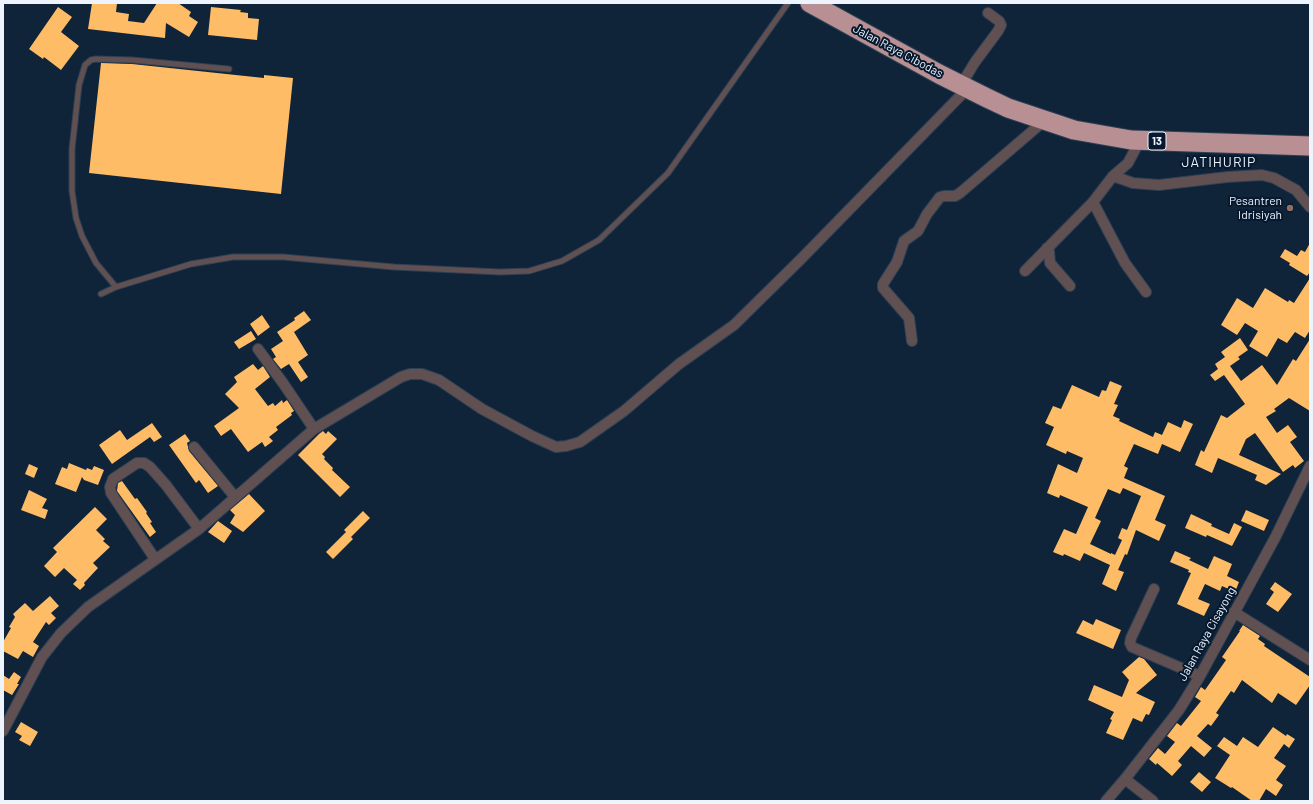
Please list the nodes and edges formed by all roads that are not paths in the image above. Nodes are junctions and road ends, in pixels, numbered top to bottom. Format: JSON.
{"nodes":[{"id":1,"x":788,"y":3,"type":"edge"},
{"id":2,"x":810,"y":3,"type":"edge"},
{"id":3,"x":988,"y":13,"type":"dead end"},
{"id":4,"x":229,"y":69,"type":"dead end"},
{"id":5,"x":965,"y":86,"type":"junction"},
{"id":6,"x":1044,"y":121,"type":"junction"},
{"id":7,"x":1146,"y":141,"type":"junction"},
{"id":8,"x":1310,"y":146,"type":"edge"},
{"id":9,"x":1113,"y":176,"type":"junction"},
{"id":10,"x":1092,"y":202,"type":"junction"},
{"id":11,"x":1310,"y":207,"type":"edge"},
{"id":12,"x":1047,"y":248,"type":"junction"},
{"id":13,"x":1025,"y":271,"type":"dead end"},
{"id":14,"x":1070,"y":286,"type":"dead end"},
{"id":15,"x":116,"y":287,"type":"junction"},
{"id":16,"x":1146,"y":292,"type":"dead end"},
{"id":17,"x":101,"y":294,"type":"dead end"},
{"id":18,"x":912,"y":340,"type":"dead end"},
{"id":19,"x":258,"y":349,"type":"dead end"},
{"id":20,"x":314,"y":429,"type":"junction"},
{"id":21,"x":194,"y":447,"type":"dead end"},
{"id":22,"x":1310,"y":466,"type":"edge"},
{"id":23,"x":235,"y":497,"type":"junction"},
{"id":24,"x":199,"y":529,"type":"junction"},
{"id":25,"x":155,"y":559,"type":"junction"},
{"id":26,"x":1154,"y":589,"type":"dead end"},
{"id":27,"x":1234,"y":612,"type":"junction"},
{"id":28,"x":1310,"y":660,"type":"edge"},
{"id":29,"x":1200,"y":676,"type":"junction"},
{"id":30,"x":3,"y":731,"type":"edge"},
{"id":31,"x":1125,"y":779,"type":"junction"},
{"id":32,"x":1106,"y":801,"type":"edge"},
{"id":33,"x":1153,"y":801,"type":"edge"}],
"edges":[{"from":1,"to":15,"type":"lane"},
{"from":2,"to":5,"type":"highway","name":"Jalan Raya Cibodas","number":"13"},
{"from":3,"to":5,"type":"street"},
{"from":4,"to":15,"type":"lane"},
{"from":5,"to":6,"type":"highway","name":"Jalan Raya Cibodas","number":"13"},
{"from":5,"to":20,"type":"street"},
{"from":6,"to":7,"type":"highway","number":"13"},
{"from":6,"to":18,"type":"street"},
{"from":7,"to":8,"type":"highway","number":"13"},
{"from":7,"to":9,"type":"street"},
{"from":9,"to":10,"type":"street"},
{"from":9,"to":11,"type":"street"},
{"from":10,"to":12,"type":"street"},
{"from":10,"to":16,"type":"street"},
{"from":12,"to":13,"type":"street"},
{"from":12,"to":14,"type":"street"},
{"from":15,"to":17,"type":"lane"},
{"from":19,"to":20,"type":"street"},
{"from":20,"to":23,"type":"street"},
{"from":21,"to":23,"type":"street"},
{"from":22,"to":27,"type":"street","name":"Jalan Raya Cisayong"},
{"from":23,"to":24,"type":"street"},
{"from":24,"to":25,"type":"street"},
{"from":24,"to":25,"type":"street"},
{"from":25,"to":30,"type":"street"},
{"from":26,"to":29,"type":"street"},
{"from":27,"to":28,"type":"street"},
{"from":27,"to":29,"type":"street","name":"Jalan Raya Cisayong"},
{"from":29,"to":31,"type":"street","name":"Jalan Raya Cisayong"},
{"from":31,"to":32,"type":"street","name":"Jalan Raya Cisayong"},
{"from":31,"to":33,"type":"street"}]}
